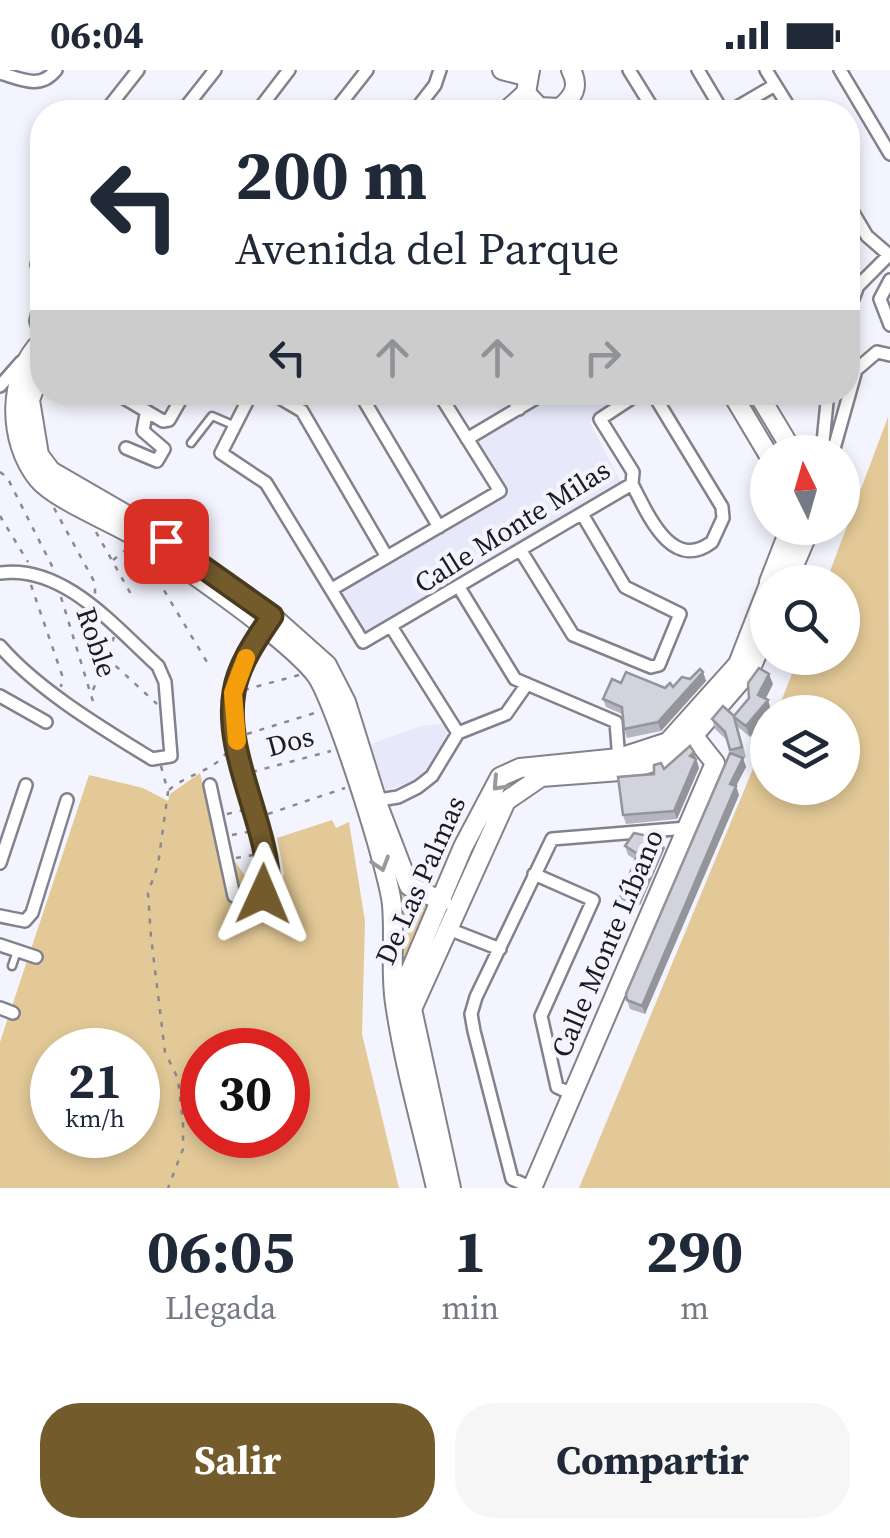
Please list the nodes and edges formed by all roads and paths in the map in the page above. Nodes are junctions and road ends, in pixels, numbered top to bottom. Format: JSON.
{"nodes":[{"id":1,"x":56,"y":70,"type":"edge"},
{"id":2,"x":138,"y":70,"type":"edge"},
{"id":3,"x":215,"y":70,"type":"edge"},
{"id":4,"x":289,"y":70,"type":"edge"},
{"id":5,"x":367,"y":70,"type":"edge"},
{"id":6,"x":440,"y":70,"type":"edge"},
{"id":7,"x":502,"y":70,"type":"edge"},
{"id":8,"x":572,"y":70,"type":"edge"},
{"id":9,"x":629,"y":70,"type":"edge"},
{"id":10,"x":698,"y":70,"type":"edge"},
{"id":11,"x":766,"y":70,"type":"edge"},
{"id":12,"x":840,"y":70,"type":"edge"},
{"id":13,"x":0,"y":73,"type":"edge"},
{"id":14,"x":775,"y":85,"type":"junction"},
{"id":15,"x":531,"y":92,"type":"edge"},
{"id":16,"x":114,"y":100,"type":"edge"},
{"id":17,"x":191,"y":100,"type":"edge"},
{"id":18,"x":265,"y":100,"type":"edge"},
{"id":19,"x":343,"y":100,"type":"edge"},
{"id":20,"x":423,"y":100,"type":"edge"},
{"id":21,"x":572,"y":100,"type":"edge"},
{"id":22,"x":648,"y":100,"type":"edge"},
{"id":23,"x":718,"y":100,"type":"edge"},
{"id":24,"x":748,"y":100,"type":"edge"},
{"id":25,"x":784,"y":100,"type":"edge"},
{"id":26,"x":858,"y":100,"type":"edge"},
{"id":27,"x":860,"y":104,"type":"edge"},
{"id":28,"x":890,"y":154,"type":"edge"},
{"id":29,"x":860,"y":224,"type":"edge"},
{"id":30,"x":890,"y":255,"type":"edge"},
{"id":31,"x":890,"y":280,"type":"edge"},
{"id":32,"x":860,"y":284,"type":"edge"},
{"id":33,"x":890,"y":324,"type":"edge"},
{"id":34,"x":30,"y":353,"type":"edge"},
{"id":35,"x":890,"y":355,"type":"edge"},
{"id":36,"x":24,"y":359,"type":"junction"},
{"id":37,"x":860,"y":367,"type":"edge"},
{"id":38,"x":0,"y":386,"type":"edge"},
{"id":39,"x":31,"y":405,"type":"edge"},
{"id":40,"x":133,"y":405,"type":"edge"},
{"id":41,"x":178,"y":405,"type":"edge"},
{"id":42,"x":245,"y":405,"type":"edge"},
{"id":43,"x":292,"y":405,"type":"edge"},
{"id":44,"x":367,"y":405,"type":"edge"},
{"id":45,"x":446,"y":405,"type":"edge"},
{"id":46,"x":517,"y":405,"type":"edge"},
{"id":47,"x":525,"y":405,"type":"edge"},
{"id":48,"x":621,"y":405,"type":"edge"},
{"id":49,"x":660,"y":405,"type":"edge"},
{"id":50,"x":738,"y":405,"type":"edge"},
{"id":51,"x":765,"y":405,"type":"edge"},
{"id":52,"x":827,"y":405,"type":"edge"},
{"id":53,"x":846,"y":405,"type":"edge"},
{"id":54,"x":519,"y":409,"type":"junction"},
{"id":55,"x":146,"y":414,"type":"junction"},
{"id":56,"x":234,"y":426,"type":"junction"},
{"id":57,"x":756,"y":435,"type":"edge"},
{"id":58,"x":784,"y":435,"type":"edge"},
{"id":59,"x":824,"y":435,"type":"edge"},
{"id":60,"x":838,"y":435,"type":"edge"},
{"id":61,"x":468,"y":439,"type":"junction"},
{"id":62,"x":192,"y":443,"type":"dead end"},
{"id":63,"x":126,"y":448,"type":"dead end"},
{"id":64,"x":0,"y":472,"type":"edge"},
{"id":65,"x":632,"y":484,"type":"junction"},
{"id":66,"x":52,"y":489,"type":"junction"},
{"id":67,"x":82,"y":506,"type":"junction"},
{"id":68,"x":582,"y":514,"type":"junction"},
{"id":69,"x":0,"y":516,"type":"edge"},
{"id":70,"x":438,"y":527,"type":"junction"},
{"id":71,"x":138,"y":532,"type":"junction"},
{"id":72,"x":521,"y":551,"type":"junction"},
{"id":73,"x":387,"y":557,"type":"junction"},
{"id":74,"x":112,"y":561,"type":"junction"},
{"id":75,"x":30,"y":571,"type":"junction"},
{"id":76,"x":0,"y":573,"type":"edge"},
{"id":77,"x":54,"y":579,"type":"junction"},
{"id":78,"x":332,"y":589,"type":"junction"},
{"id":79,"x":460,"y":589,"type":"junction"},
{"id":80,"x":132,"y":596,"type":"dead end"},
{"id":81,"x":94,"y":611,"type":"junction"},
{"id":82,"x":267,"y":622,"type":"junction"},
{"id":83,"x":392,"y":628,"type":"junction"},
{"id":84,"x":117,"y":629,"type":"junction"},
{"id":85,"x":0,"y":646,"type":"edge"},
{"id":86,"x":750,"y":646,"type":"edge"},
{"id":87,"x":106,"y":657,"type":"junction"},
{"id":88,"x":750,"y":657,"type":"edge"},
{"id":89,"x":744,"y":666,"type":"junction"},
{"id":90,"x":210,"y":667,"type":"dead end"},
{"id":91,"x":312,"y":671,"type":"junction"},
{"id":92,"x":528,"y":684,"type":"junction"},
{"id":93,"x":92,"y":692,"type":"junction"},
{"id":94,"x":233,"y":693,"type":"junction"},
{"id":95,"x":0,"y":696,"type":"edge"},
{"id":96,"x":60,"y":696,"type":"junction"},
{"id":97,"x":333,"y":707,"type":"junction"},
{"id":98,"x":168,"y":708,"type":"junction"},
{"id":99,"x":94,"y":720,"type":"junction"},
{"id":100,"x":46,"y":722,"type":"dead end"},
{"id":101,"x":689,"y":731,"type":"junction"},
{"id":102,"x":458,"y":733,"type":"junction"},
{"id":103,"x":237,"y":739,"type":"junction"},
{"id":104,"x":345,"y":747,"type":"junction"},
{"id":105,"x":161,"y":760,"type":"junction"},
{"id":106,"x":619,"y":764,"type":"junction"},
{"id":107,"x":245,"y":774,"type":"junction"},
{"id":108,"x":26,"y":785,"type":"dead end"},
{"id":109,"x":210,"y":785,"type":"dead end"},
{"id":110,"x":168,"y":792,"type":"junction"},
{"id":111,"x":365,"y":796,"type":"junction"},
{"id":112,"x":67,"y":800,"type":"dead end"},
{"id":113,"x":216,"y":817,"type":"junction"},
{"id":114,"x":257,"y":818,"type":"junction"},
{"id":115,"x":686,"y":828,"type":"junction"},
{"id":116,"x":220,"y":838,"type":"junction"},
{"id":117,"x":266,"y":852,"type":"junction"},
{"id":118,"x":225,"y":860,"type":"junction"},
{"id":119,"x":0,"y":863,"type":"edge"},
{"id":120,"x":534,"y":874,"type":"junction"},
{"id":121,"x":450,"y":900,"type":"junction"},
{"id":122,"x":0,"y":916,"type":"edge"},
{"id":123,"x":446,"y":928,"type":"junction"},
{"id":124,"x":0,"y":946,"type":"edge"},
{"id":125,"x":500,"y":949,"type":"junction"},
{"id":126,"x":17,"y":951,"type":"junction"},
{"id":127,"x":36,"y":957,"type":"joint"},
{"id":128,"x":12,"y":966,"type":"dead end"},
{"id":129,"x":30,"y":971,"type":"dead end"},
{"id":130,"x":396,"y":1008,"type":"junction"},
{"id":131,"x":414,"y":1058,"type":"junction"},
{"id":132,"x":572,"y":1094,"type":"junction"},
{"id":133,"x":168,"y":1188,"type":"edge"},
{"id":134,"x":436,"y":1188,"type":"edge"},
{"id":135,"x":451,"y":1188,"type":"edge"},
{"id":136,"x":532,"y":1188,"type":"edge"}],
"edges":[{"from":1,"to":13,"type":"street"},
{"from":2,"to":16,"type":"street"},
{"from":3,"to":17,"type":"street"},
{"from":4,"to":18,"type":"street"},
{"from":5,"to":19,"type":"street"},
{"from":6,"to":20,"type":"street"},
{"from":7,"to":15,"type":"street"},
{"from":8,"to":21,"type":"street"},
{"from":9,"to":22,"type":"street"},
{"from":10,"to":23,"type":"street"},
{"from":11,"to":14,"type":"street"},
{"from":12,"to":26,"type":"street"},
{"from":14,"to":24,"type":"street"},
{"from":14,"to":25,"type":"street"},
{"from":27,"to":28,"type":"street"},
{"from":29,"to":30,"type":"street"},
{"from":30,"to":32,"type":"street"},
{"from":31,"to":33,"type":"street"},
{"from":34,"to":36,"type":"street"},
{"from":35,"to":37,"type":"street"},
{"from":36,"to":38,"type":"street"},
{"from":36,"to":66,"type":"street"},
{"from":39,"to":71,"type":"street"},
{"from":40,"to":55,"type":"street"},
{"from":41,"to":55,"type":"street"},
{"from":42,"to":56,"type":"street"},
{"from":43,"to":73,"type":"street"},
{"from":44,"to":70,"type":"street"},
{"from":45,"to":61,"type":"street"},
{"from":46,"to":54,"type":"street"},
{"from":47,"to":54,"type":"street"},
{"from":48,"to":65,"type":"street","name":"Calle Monte Milas"},
{"from":49,"to":65,"type":"street"},
{"from":50,"to":57,"type":"street"},
{"from":51,"to":58,"type":"street"},
{"from":52,"to":59,"type":"street"},
{"from":53,"to":60,"type":"street"},
{"from":54,"to":61,"type":"street"},
{"from":55,"to":63,"type":"street"},
{"from":56,"to":62,"type":"lane"},
{"from":56,"to":78,"type":"street"},
{"from":61,"to":70,"type":"street"},
{"from":64,"to":77,"type":"path","name":"Roble"},
{"from":65,"to":68,"type":"street","name":"Calle Monte Milas"},
{"from":66,"to":67,"type":"street"},
{"from":66,"to":81,"type":"path"},
{"from":67,"to":71,"type":"street"},
{"from":67,"to":74,"type":"path"},
{"from":68,"to":72,"type":"street","name":"Calle Monte Milas"},
{"from":68,"to":72,"type":"street"},
{"from":69,"to":75,"type":"path"},
{"from":70,"to":73,"type":"street"},
{"from":71,"to":74,"type":"path"},
{"from":71,"to":82,"type":"street"},
{"from":71,"to":90,"type":"path"},
{"from":72,"to":79,"type":"street","name":"Calle Monte Milas"},
{"from":73,"to":78,"type":"street"},
{"from":74,"to":80,"type":"path"},
{"from":75,"to":76,"type":"street"},
{"from":75,"to":77,"type":"street"},
{"from":75,"to":96,"type":"path"},
{"from":77,"to":81,"type":"street"},
{"from":77,"to":93,"type":"path","name":"Roble"},
{"from":78,"to":83,"type":"street","name":"Calle Monte Milas"},
{"from":79,"to":83,"type":"street","name":"Calle Monte Milas"},
{"from":79,"to":92,"type":"street"},
{"from":81,"to":84,"type":"street"},
{"from":82,"to":91,"type":"street"},
{"from":82,"to":94,"type":"street"},
{"from":82,"to":111,"type":"street"},
{"from":83,"to":102,"type":"street"},
{"from":84,"to":87,"type":"path"},
{"from":84,"to":98,"type":"street"},
{"from":85,"to":96,"type":"street"},
{"from":86,"to":89,"type":"street","name":"De Las Palmas"},
{"from":87,"to":93,"type":"path"},
{"from":87,"to":98,"type":"path"},
{"from":88,"to":89,"type":"street","name":"De Las Palmas"},
{"from":89,"to":101,"type":"street","name":"De Las Palmas"},
{"from":91,"to":94,"type":"path"},
{"from":91,"to":97,"type":"street"},
{"from":92,"to":102,"type":"street"},
{"from":92,"to":106,"type":"street"},
{"from":93,"to":99,"type":"path","name":"Roble"},
{"from":94,"to":103,"type":"street"},
{"from":95,"to":100,"type":"street"},
{"from":96,"to":99,"type":"street"},
{"from":97,"to":103,"type":"path"},
{"from":97,"to":104,"type":"street"},
{"from":98,"to":105,"type":"street"},
{"from":99,"to":105,"type":"street"},
{"from":101,"to":106,"type":"street","name":"De Las Palmas"},
{"from":101,"to":115,"type":"street","name":"Calle Monte Líbano"},
{"from":102,"to":111,"type":"street"},
{"from":103,"to":107,"type":"street"},
{"from":103,"to":110,"type":"path"},
{"from":104,"to":107,"type":"path","name":"Dos"},
{"from":104,"to":111,"type":"street"},
{"from":105,"to":110,"type":"path"},
{"from":106,"to":121,"type":"street","name":"De Las Palmas"},
{"from":107,"to":114,"type":"street"},
{"from":108,"to":119,"type":"street"},
{"from":109,"to":113,"type":"street"},
{"from":110,"to":133,"type":"path"},
{"from":111,"to":114,"type":"path"},
{"from":111,"to":121,"type":"street"},
{"from":111,"to":130,"type":"street","one_way":true},
{"from":112,"to":122,"type":"street"},
{"from":113,"to":114,"type":"path"},
{"from":113,"to":116,"type":"street"},
{"from":114,"to":116,"type":"path"},
{"from":114,"to":117,"type":"street"},
{"from":115,"to":120,"type":"street"},
{"from":115,"to":132,"type":"street","name":"Calle Monte Líbano"},
{"from":116,"to":118,"type":"street"},
{"from":117,"to":118,"type":"path"},
{"from":117,"to":118,"type":"street"},
{"from":120,"to":125,"type":"street"},
{"from":120,"to":132,"type":"street"},
{"from":121,"to":123,"type":"street"},
{"from":121,"to":130,"type":"street","name":"De Las Palmas"},
{"from":123,"to":125,"type":"street"},
{"from":123,"to":131,"type":"street"},
{"from":124,"to":126,"type":"street"},
{"from":125,"to":136,"type":"street"},
{"from":126,"to":127,"type":"street"},
{"from":126,"to":128,"type":"lane"},
{"from":127,"to":129,"type":"lane"},
{"from":130,"to":131,"type":"street"},
{"from":131,"to":134,"type":"street"},
{"from":131,"to":135,"type":"street"},
{"from":132,"to":136,"type":"street","name":"Calle Monte Líbano"}]}
